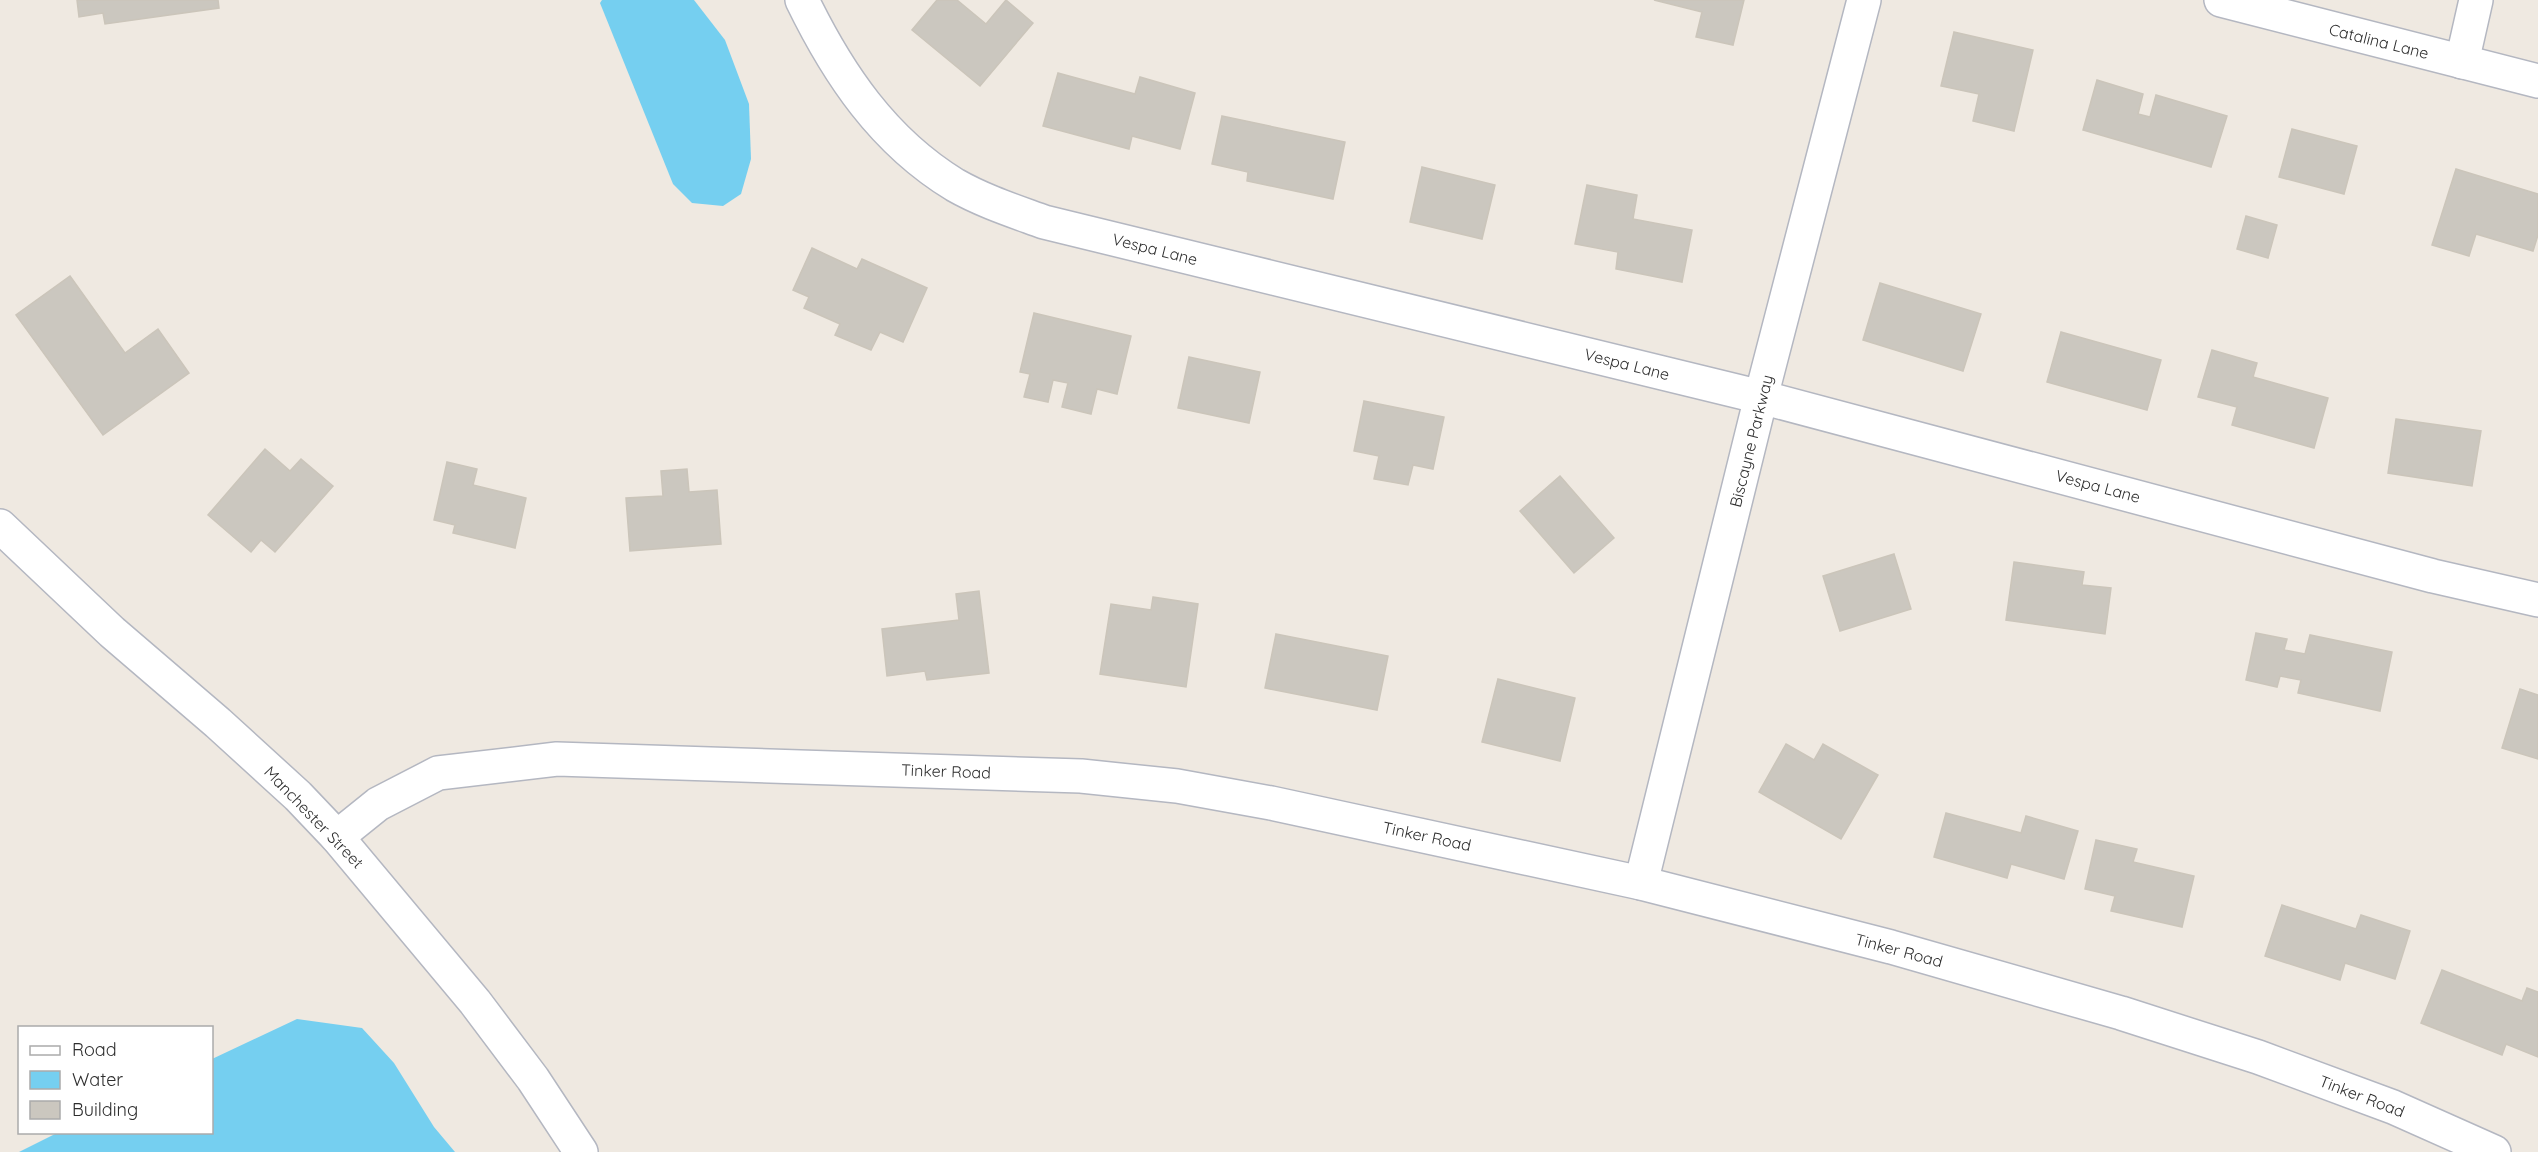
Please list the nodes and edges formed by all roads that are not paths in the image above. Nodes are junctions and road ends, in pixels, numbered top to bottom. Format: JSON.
{"nodes":[{"id":1,"x":802,"y":0,"type":"edge"},
{"id":2,"x":1864,"y":0,"type":"edge"},
{"id":3,"x":2221,"y":0,"type":"edge"},
{"id":4,"x":2476,"y":0,"type":"edge"},
{"id":5,"x":2462,"y":62,"type":"junction"},
{"id":6,"x":2538,"y":81,"type":"edge"},
{"id":7,"x":1761,"y":397,"type":"junction"},
{"id":8,"x":0,"y":526,"type":"edge"},
{"id":9,"x":2538,"y":600,"type":"edge"},
{"id":10,"x":337,"y":837,"type":"junction"},
{"id":11,"x":1641,"y":882,"type":"junction"},
{"id":12,"x":581,"y":1152,"type":"edge"},
{"id":13,"x":2494,"y":1152,"type":"edge"}],
"edges":[{"from":1,"to":7,"type":"street","name":"Vespa Lane"},
{"from":2,"to":7,"type":"street","name":"Biscayne Parkway"},
{"from":3,"to":5,"type":"street","name":"Catalina Lane"},
{"from":4,"to":5,"type":"street"},
{"from":5,"to":6,"type":"street","name":"Catalina Lane"},
{"from":7,"to":9,"type":"street","name":"Vespa Lane"},
{"from":7,"to":11,"type":"street","name":"Biscayne Parkway"},
{"from":8,"to":10,"type":"street","name":"Manchester Street"},
{"from":10,"to":11,"type":"street","name":"Tinker Road"},
{"from":10,"to":12,"type":"street","name":"Manchester Street"},
{"from":11,"to":13,"type":"street","name":"Tinker Road"}]}
